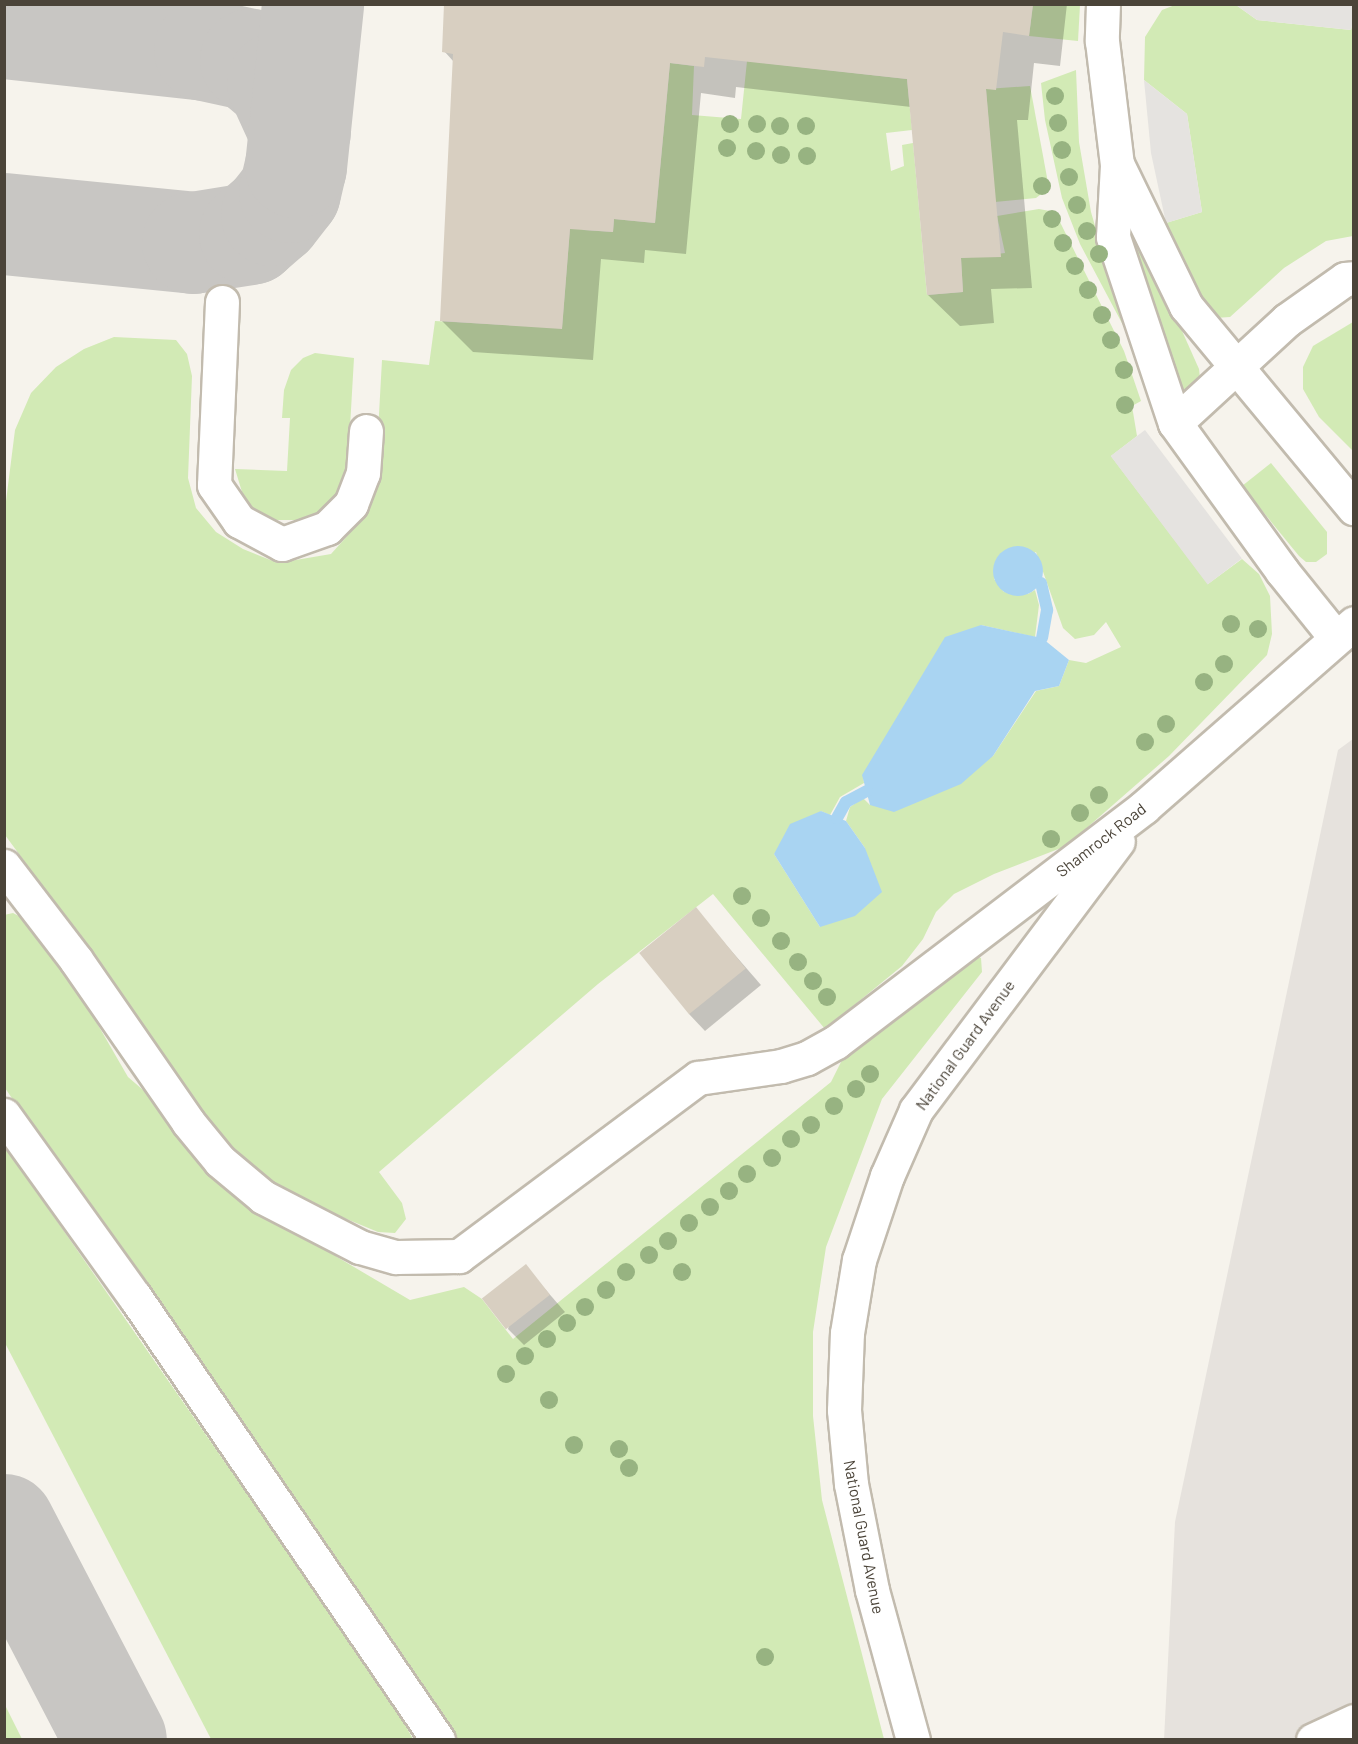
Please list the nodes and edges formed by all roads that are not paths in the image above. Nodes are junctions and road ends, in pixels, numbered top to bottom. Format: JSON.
{"nodes":[{"id":1,"x":1103,"y":4,"type":"edge"},
{"id":2,"x":1117,"y":165,"type":"junction"},
{"id":3,"x":1353,"y":278,"type":"edge"},
{"id":4,"x":222,"y":302,"type":"dead end"},
{"id":5,"x":1239,"y":368,"type":"junction"},
{"id":6,"x":1175,"y":423,"type":"junction"},
{"id":7,"x":366,"y":431,"type":"dead end"},
{"id":8,"x":1353,"y":508,"type":"edge"},
{"id":9,"x":1345,"y":630,"type":"edge"},
{"id":10,"x":1144,"y":807,"type":"junction"},
{"id":11,"x":6,"y":872,"type":"edge"},
{"id":12,"x":4,"y":1115,"type":"edge"},
{"id":13,"x":1353,"y":1721,"type":"edge"},
{"id":14,"x":438,"y":1740,"type":"edge"},
{"id":15,"x":913,"y":1740,"type":"edge"},
{"id":16,"x":1313,"y":1740,"type":"edge"}],
"edges":[{"from":1,"to":2,"type":"street"},
{"from":2,"to":5,"type":"street"},
{"from":2,"to":6,"type":"street"},
{"from":3,"to":5,"type":"street"},
{"from":4,"to":7,"type":"street"},
{"from":5,"to":6,"type":"street"},
{"from":5,"to":8,"type":"street"},
{"from":6,"to":9,"type":"street"},
{"from":9,"to":10,"type":"street","name":"Shamrock Road"},
{"from":10,"to":11,"type":"street","name":"Shamrock Road"},
{"from":10,"to":15,"type":"street","name":"National Guard Avenue"},
{"from":12,"to":14,"type":"street"},
{"from":13,"to":16,"type":"street"}]}
